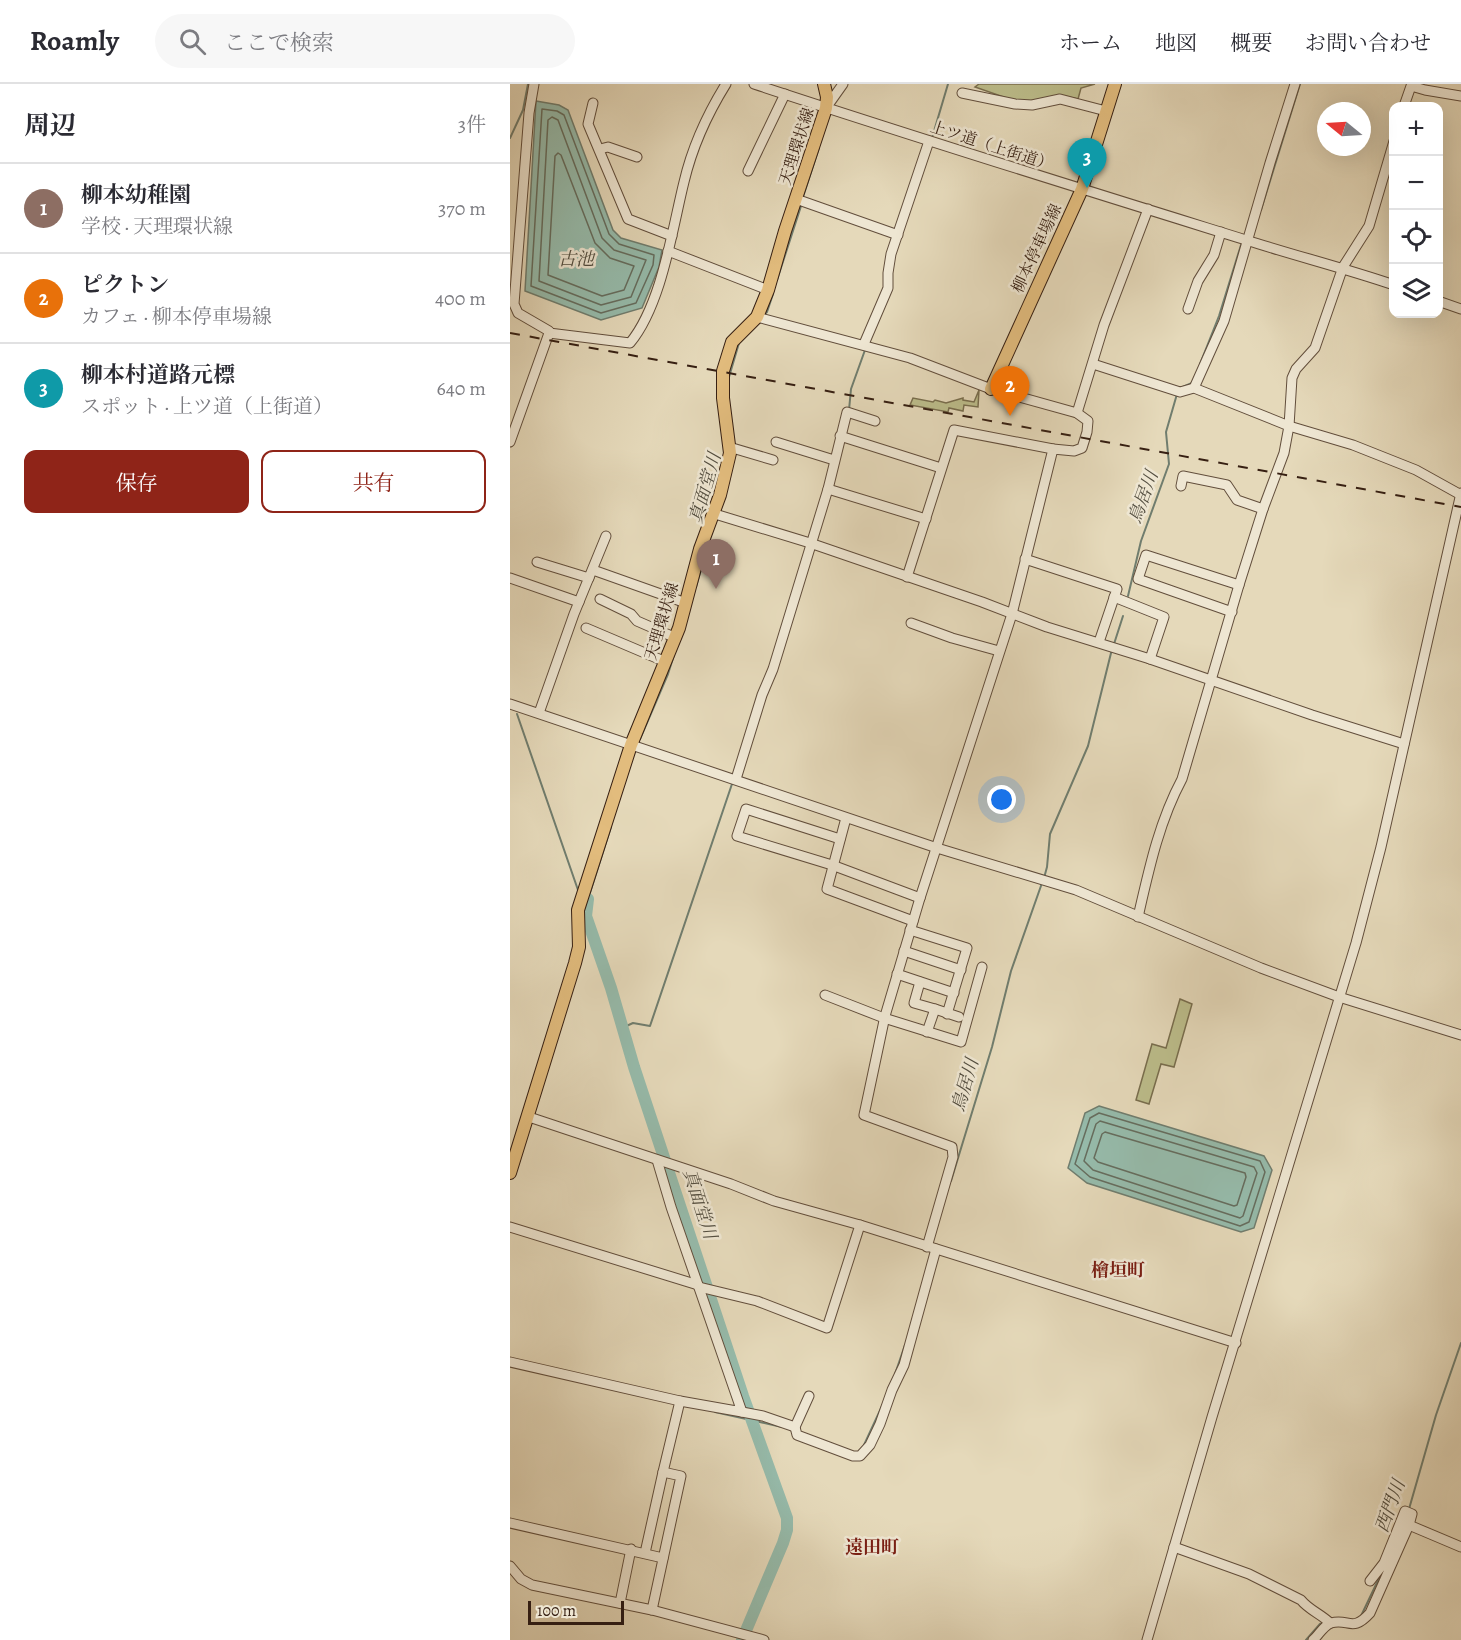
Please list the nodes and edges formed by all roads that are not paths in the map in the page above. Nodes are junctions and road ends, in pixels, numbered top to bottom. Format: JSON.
{"nodes":[{"id":1,"x":534,"y":84,"type":"edge"},
{"id":2,"x":726,"y":84,"type":"edge"},
{"id":3,"x":754,"y":84,"type":"edge"},
{"id":4,"x":824,"y":84,"type":"edge"},
{"id":5,"x":843,"y":84,"type":"edge"},
{"id":6,"x":1115,"y":84,"type":"edge"},
{"id":7,"x":1295,"y":84,"type":"edge"},
{"id":8,"x":962,"y":93,"type":"dead end"},
{"id":9,"x":785,"y":94,"type":"junction"},
{"id":10,"x":1461,"y":96,"type":"edge"},
{"id":11,"x":1405,"y":102,"type":"edge"},
{"id":12,"x":593,"y":104,"type":"dead end"},
{"id":13,"x":826,"y":108,"type":"junction"},
{"id":14,"x":1106,"y":111,"type":"junction"},
{"id":15,"x":929,"y":141,"type":"junction"},
{"id":16,"x":600,"y":149,"type":"junction"},
{"id":17,"x":1390,"y":156,"type":"edge"},
{"id":18,"x":637,"y":157,"type":"dead end"},
{"id":19,"x":748,"y":171,"type":"dead end"},
{"id":20,"x":1082,"y":189,"type":"junction"},
{"id":21,"x":796,"y":199,"type":"junction"},
{"id":22,"x":1148,"y":209,"type":"junction"},
{"id":23,"x":1221,"y":231,"type":"junction"},
{"id":24,"x":898,"y":235,"type":"junction"},
{"id":25,"x":672,"y":236,"type":"junction"},
{"id":26,"x":1247,"y":240,"type":"junction"},
{"id":27,"x":668,"y":251,"type":"junction"},
{"id":28,"x":1342,"y":267,"type":"junction"},
{"id":29,"x":1389,"y":283,"type":"edge"},
{"id":30,"x":768,"y":290,"type":"junction"},
{"id":31,"x":1443,"y":303,"type":"edge"},
{"id":32,"x":1188,"y":309,"type":"dead end"},
{"id":33,"x":1461,"y":309,"type":"edge"},
{"id":34,"x":757,"y":317,"type":"junction"},
{"id":35,"x":549,"y":333,"type":"junction"},
{"id":36,"x":864,"y":344,"type":"junction"},
{"id":37,"x":1094,"y":364,"type":"junction"},
{"id":38,"x":1194,"y":388,"type":"junction"},
{"id":39,"x":991,"y":389,"type":"junction"},
{"id":40,"x":1077,"y":414,"type":"junction"},
{"id":41,"x":875,"y":421,"type":"dead end"},
{"id":42,"x":1289,"y":426,"type":"junction"},
{"id":43,"x":840,"y":436,"type":"junction"},
{"id":44,"x":510,"y":442,"type":"edge"},
{"id":45,"x":776,"y":442,"type":"dead end"},
{"id":46,"x":729,"y":447,"type":"junction"},
{"id":47,"x":1053,"y":448,"type":"junction"},
{"id":48,"x":773,"y":460,"type":"dead end"},
{"id":49,"x":834,"y":460,"type":"junction"},
{"id":50,"x":941,"y":468,"type":"junction"},
{"id":51,"x":1181,"y":486,"type":"dead end"},
{"id":52,"x":828,"y":489,"type":"junction"},
{"id":53,"x":1461,"y":494,"type":"edge"},
{"id":54,"x":1263,"y":509,"type":"junction"},
{"id":55,"x":715,"y":514,"type":"junction"},
{"id":56,"x":926,"y":519,"type":"junction"},
{"id":57,"x":606,"y":536,"type":"dead end"},
{"id":58,"x":810,"y":543,"type":"junction"},
{"id":59,"x":1025,"y":559,"type":"junction"},
{"id":60,"x":537,"y":562,"type":"dead end"},
{"id":61,"x":591,"y":574,"type":"junction"},
{"id":62,"x":907,"y":577,"type":"junction"},
{"id":63,"x":510,"y":578,"type":"edge"},
{"id":64,"x":1239,"y":585,"type":"junction"},
{"id":65,"x":1114,"y":597,"type":"junction"},
{"id":66,"x":600,"y":599,"type":"dead end"},
{"id":67,"x":579,"y":602,"type":"junction"},
{"id":68,"x":686,"y":603,"type":"junction"},
{"id":69,"x":1232,"y":612,"type":"junction"},
{"id":70,"x":1012,"y":614,"type":"junction"},
{"id":71,"x":911,"y":623,"type":"dead end"},
{"id":72,"x":586,"y":628,"type":"dead end"},
{"id":73,"x":676,"y":638,"type":"junction"},
{"id":74,"x":1099,"y":642,"type":"junction"},
{"id":75,"x":999,"y":651,"type":"junction"},
{"id":76,"x":1150,"y":659,"type":"junction"},
{"id":77,"x":666,"y":662,"type":"junction"},
{"id":78,"x":1213,"y":679,"type":"junction"},
{"id":79,"x":510,"y":704,"type":"edge"},
{"id":80,"x":539,"y":713,"type":"junction"},
{"id":81,"x":1404,"y":744,"type":"junction"},
{"id":82,"x":631,"y":745,"type":"junction"},
{"id":83,"x":736,"y":779,"type":"junction"},
{"id":84,"x":846,"y":818,"type":"junction"},
{"id":85,"x":840,"y":839,"type":"junction"},
{"id":86,"x":937,"y":848,"type":"junction"},
{"id":87,"x":832,"y":865,"type":"junction"},
{"id":88,"x":920,"y":897,"type":"junction"},
{"id":89,"x":1138,"y":917,"type":"junction"},
{"id":90,"x":911,"y":926,"type":"junction"},
{"id":91,"x":904,"y":951,"type":"junction"},
{"id":92,"x":982,"y":967,"type":"dead end"},
{"id":93,"x":961,"y":970,"type":"junction"},
{"id":94,"x":897,"y":974,"type":"junction"},
{"id":95,"x":920,"y":982,"type":"junction"},
{"id":96,"x":954,"y":993,"type":"junction"},
{"id":97,"x":825,"y":995,"type":"dead end"},
{"id":98,"x":1339,"y":997,"type":"junction"},
{"id":99,"x":934,"y":1010,"type":"junction"},
{"id":100,"x":947,"y":1014,"type":"junction"},
{"id":101,"x":959,"y":1017,"type":"dead end"},
{"id":102,"x":884,"y":1018,"type":"junction"},
{"id":103,"x":927,"y":1032,"type":"junction"},
{"id":104,"x":1461,"y":1035,"type":"edge"},
{"id":105,"x":529,"y":1117,"type":"junction"},
{"id":106,"x":659,"y":1161,"type":"junction"},
{"id":107,"x":510,"y":1173,"type":"edge"},
{"id":108,"x":860,"y":1225,"type":"junction"},
{"id":109,"x":510,"y":1227,"type":"edge"},
{"id":110,"x":932,"y":1248,"type":"junction"},
{"id":111,"x":700,"y":1286,"type":"junction"},
{"id":112,"x":1236,"y":1343,"type":"junction"},
{"id":113,"x":510,"y":1362,"type":"edge"},
{"id":114,"x":809,"y":1396,"type":"dead end"},
{"id":115,"x":680,"y":1401,"type":"junction"},
{"id":116,"x":743,"y":1413,"type":"junction"},
{"id":117,"x":795,"y":1427,"type":"junction"},
{"id":118,"x":663,"y":1472,"type":"junction"},
{"id":119,"x":510,"y":1523,"type":"edge"},
{"id":120,"x":1409,"y":1525,"type":"junction"},
{"id":121,"x":1174,"y":1546,"type":"junction"},
{"id":122,"x":1461,"y":1547,"type":"edge"},
{"id":123,"x":631,"y":1549,"type":"junction"},
{"id":124,"x":645,"y":1553,"type":"junction"},
{"id":125,"x":663,"y":1558,"type":"junction"},
{"id":126,"x":510,"y":1566,"type":"edge"},
{"id":127,"x":1370,"y":1581,"type":"dead end"},
{"id":128,"x":620,"y":1603,"type":"junction"},
{"id":129,"x":652,"y":1610,"type":"junction"},
{"id":130,"x":1330,"y":1623,"type":"junction"},
{"id":131,"x":764,"y":1640,"type":"edge"},
{"id":132,"x":1147,"y":1640,"type":"edge"},
{"id":133,"x":1313,"y":1640,"type":"edge"}],
"edges":[{"from":1,"to":35,"type":"street"},
{"from":2,"to":25,"type":"street"},
{"from":3,"to":9,"type":"street","name":"上ツ道（上街道）"},
{"from":4,"to":13,"type":"main road","name":"天理環状線"},
{"from":5,"to":13,"type":"street"},
{"from":6,"to":14,"type":"main road","name":"柳本停車場線"},
{"from":7,"to":26,"type":"street"},
{"from":8,"to":14,"type":"street"},
{"from":9,"to":13,"type":"street","name":"上ツ道（上街道）"},
{"from":9,"to":19,"type":"street"},
{"from":10,"to":11,"type":"street"},
{"from":12,"to":16,"type":"street"},
{"from":13,"to":15,"type":"street","name":"上ツ道（上街道）"},
{"from":13,"to":21,"type":"main road","name":"天理環状線"},
{"from":14,"to":20,"type":"main road","name":"柳本停車場線"},
{"from":15,"to":20,"type":"street","name":"上ツ道（上街道）"},
{"from":15,"to":24,"type":"street"},
{"from":16,"to":18,"type":"street"},
{"from":16,"to":25,"type":"street"},
{"from":17,"to":28,"type":"street"},
{"from":20,"to":22,"type":"street","name":"上ツ道（上街道）"},
{"from":20,"to":39,"type":"main road","name":"柳本停車場線"},
{"from":21,"to":24,"type":"street"},
{"from":21,"to":30,"type":"main road","name":"天理環状線"},
{"from":22,"to":23,"type":"street","name":"上ツ道（上街道）"},
{"from":22,"to":37,"type":"street"},
{"from":23,"to":26,"type":"street","name":"上ツ道（上街道）"},
{"from":23,"to":32,"type":"street"},
{"from":24,"to":36,"type":"street"},
{"from":25,"to":27,"type":"street"},
{"from":26,"to":28,"type":"street","name":"上ツ道（上街道）"},
{"from":26,"to":38,"type":"street"},
{"from":27,"to":30,"type":"street"},
{"from":27,"to":35,"type":"street"},
{"from":28,"to":29,"type":"street","name":"上ツ道（上街道）"},
{"from":28,"to":42,"type":"street"},
{"from":30,"to":34,"type":"main road","name":"天理環状線"},
{"from":31,"to":33,"type":"street"},
{"from":34,"to":36,"type":"street"},
{"from":34,"to":46,"type":"main road","name":"天理環状線"},
{"from":35,"to":44,"type":"street"},
{"from":36,"to":39,"type":"street"},
{"from":37,"to":38,"type":"street"},
{"from":37,"to":40,"type":"street"},
{"from":38,"to":42,"type":"street"},
{"from":39,"to":40,"type":"street"},
{"from":40,"to":47,"type":"street"},
{"from":41,"to":43,"type":"street"},
{"from":42,"to":53,"type":"street"},
{"from":42,"to":54,"type":"street"},
{"from":43,"to":49,"type":"street"},
{"from":43,"to":50,"type":"street"},
{"from":45,"to":49,"type":"street"},
{"from":46,"to":48,"type":"street"},
{"from":46,"to":55,"type":"main road","name":"天理環状線"},
{"from":47,"to":50,"type":"street"},
{"from":47,"to":59,"type":"street"},
{"from":49,"to":52,"type":"street"},
{"from":50,"to":56,"type":"street"},
{"from":51,"to":54,"type":"street"},
{"from":52,"to":56,"type":"street"},
{"from":52,"to":58,"type":"street"},
{"from":53,"to":81,"type":"street"},
{"from":54,"to":64,"type":"street"},
{"from":55,"to":58,"type":"street"},
{"from":55,"to":68,"type":"main road","name":"天理環状線"},
{"from":56,"to":62,"type":"street"},
{"from":57,"to":61,"type":"street"},
{"from":58,"to":62,"type":"street"},
{"from":58,"to":83,"type":"street"},
{"from":59,"to":65,"type":"street"},
{"from":59,"to":70,"type":"street"},
{"from":60,"to":61,"type":"street"},
{"from":61,"to":67,"type":"street"},
{"from":61,"to":68,"type":"street"},
{"from":62,"to":70,"type":"street"},
{"from":63,"to":67,"type":"street"},
{"from":64,"to":69,"type":"street"},
{"from":64,"to":69,"type":"street"},
{"from":65,"to":74,"type":"street"},
{"from":65,"to":76,"type":"street"},
{"from":66,"to":73,"type":"street"},
{"from":67,"to":80,"type":"street"},
{"from":68,"to":73,"type":"main road","name":"天理環状線"},
{"from":69,"to":78,"type":"street"},
{"from":70,"to":74,"type":"street"},
{"from":70,"to":75,"type":"street"},
{"from":71,"to":75,"type":"street"},
{"from":72,"to":77,"type":"street"},
{"from":73,"to":77,"type":"main road","name":"天理環状線"},
{"from":74,"to":76,"type":"street"},
{"from":75,"to":86,"type":"street"},
{"from":76,"to":78,"type":"street"},
{"from":77,"to":82,"type":"main road","name":"天理環状線"},
{"from":78,"to":81,"type":"street"},
{"from":78,"to":89,"type":"street"},
{"from":79,"to":80,"type":"street"},
{"from":80,"to":82,"type":"street"},
{"from":81,"to":98,"type":"street"},
{"from":82,"to":83,"type":"street"},
{"from":82,"to":105,"type":"main road","name":"天理環状線"},
{"from":83,"to":84,"type":"street"},
{"from":84,"to":85,"type":"street"},
{"from":84,"to":86,"type":"street"},
{"from":85,"to":87,"type":"street"},
{"from":85,"to":87,"type":"street"},
{"from":86,"to":88,"type":"street"},
{"from":86,"to":89,"type":"street"},
{"from":87,"to":88,"type":"street"},
{"from":87,"to":90,"type":"street"},
{"from":88,"to":90,"type":"street"},
{"from":89,"to":98,"type":"street"},
{"from":90,"to":91,"type":"street"},
{"from":90,"to":93,"type":"street"},
{"from":91,"to":93,"type":"street"},
{"from":91,"to":94,"type":"street"},
{"from":92,"to":103,"type":"street"},
{"from":93,"to":96,"type":"street"},
{"from":94,"to":95,"type":"street"},
{"from":94,"to":102,"type":"street"},
{"from":95,"to":96,"type":"street"},
{"from":95,"to":99,"type":"street"},
{"from":96,"to":100,"type":"street"},
{"from":97,"to":102,"type":"street"},
{"from":98,"to":104,"type":"street"},
{"from":98,"to":112,"type":"street"},
{"from":99,"to":100,"type":"street"},
{"from":99,"to":103,"type":"street"},
{"from":100,"to":101,"type":"street"},
{"from":102,"to":103,"type":"street"},
{"from":102,"to":110,"type":"street"},
{"from":105,"to":106,"type":"street"},
{"from":105,"to":107,"type":"main road","name":"天理環状線"},
{"from":106,"to":108,"type":"street"},
{"from":106,"to":111,"type":"street"},
{"from":108,"to":110,"type":"street"},
{"from":108,"to":111,"type":"street"},
{"from":109,"to":111,"type":"street"},
{"from":110,"to":112,"type":"street"},
{"from":110,"to":117,"type":"street"},
{"from":111,"to":116,"type":"street"},
{"from":112,"to":121,"type":"street"},
{"from":113,"to":115,"type":"street"},
{"from":114,"to":117,"type":"street"},
{"from":115,"to":116,"type":"street"},
{"from":115,"to":118,"type":"street"},
{"from":116,"to":117,"type":"street"},
{"from":118,"to":124,"type":"street"},
{"from":118,"to":125,"type":"street"},
{"from":119,"to":123,"type":"street"},
{"from":120,"to":122,"type":"street"},
{"from":120,"to":127,"type":"street"},
{"from":120,"to":130,"type":"street"},
{"from":121,"to":130,"type":"street"},
{"from":121,"to":132,"type":"street"},
{"from":123,"to":124,"type":"street"},
{"from":123,"to":128,"type":"street"},
{"from":124,"to":125,"type":"street"},
{"from":125,"to":129,"type":"street"},
{"from":126,"to":128,"type":"street"},
{"from":128,"to":129,"type":"street"},
{"from":129,"to":131,"type":"street"},
{"from":130,"to":133,"type":"street"}]}
